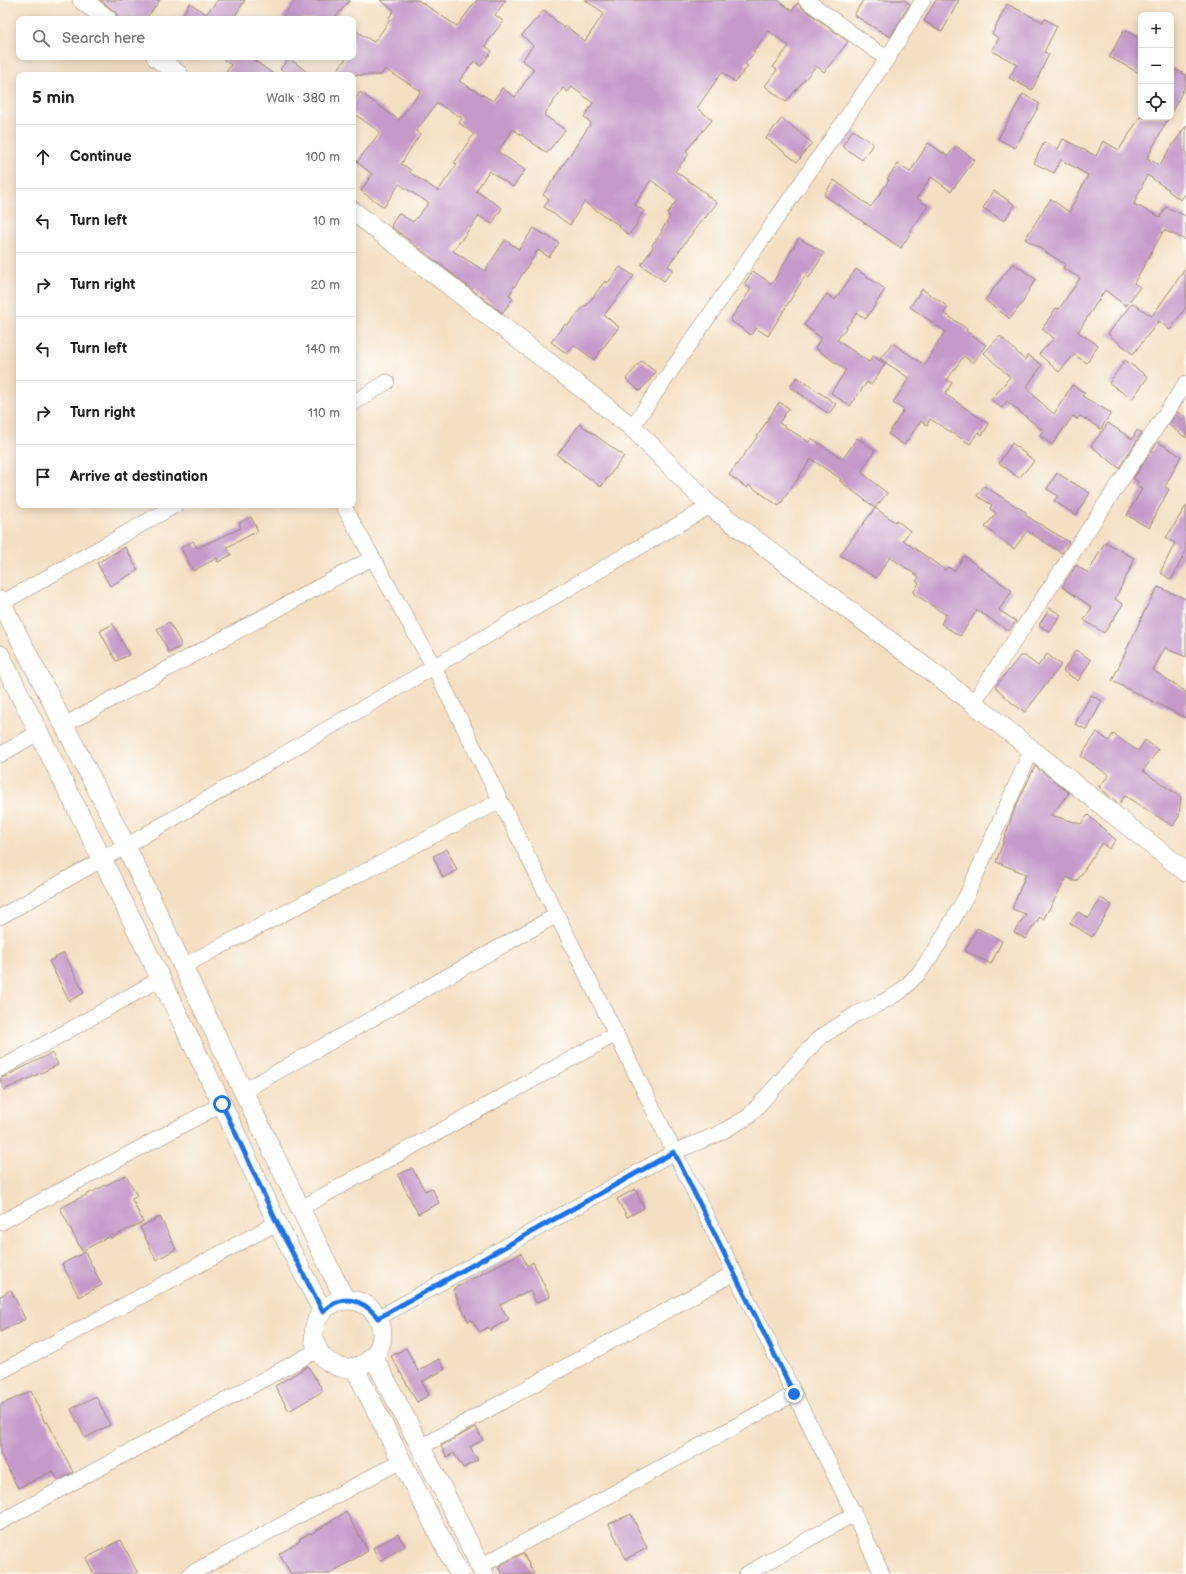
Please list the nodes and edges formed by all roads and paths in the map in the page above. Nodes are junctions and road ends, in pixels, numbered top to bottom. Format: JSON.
{"nodes":[{"id":1,"x":82,"y":0,"type":"edge"},
{"id":2,"x":806,"y":0,"type":"edge"},
{"id":3,"x":923,"y":0,"type":"edge"},
{"id":4,"x":103,"y":16,"type":"edge"},
{"id":5,"x":887,"y":59,"type":"junction"},
{"id":6,"x":160,"y":60,"type":"edge"},
{"id":7,"x":175,"y":72,"type":"edge"},
{"id":8,"x":356,"y":213,"type":"edge"},
{"id":9,"x":387,"y":382,"type":"dead end"},
{"id":10,"x":1186,"y":383,"type":"edge"},
{"id":11,"x":356,"y":401,"type":"edge"},
{"id":12,"x":632,"y":427,"type":"junction"},
{"id":13,"x":710,"y":506,"type":"junction"},
{"id":14,"x":171,"y":508,"type":"edge"},
{"id":15,"x":345,"y":508,"type":"edge"},
{"id":16,"x":372,"y":558,"type":"junction"},
{"id":17,"x":1,"y":602,"type":"edge"},
{"id":18,"x":0,"y":655,"type":"edge"},
{"id":19,"x":434,"y":667,"type":"junction"},
{"id":20,"x":974,"y":703,"type":"junction"},
{"id":21,"x":64,"y":725,"type":"junction"},
{"id":22,"x":39,"y":732,"type":"junction"},
{"id":23,"x":1032,"y":749,"type":"junction"},
{"id":24,"x":0,"y":755,"type":"edge"},
{"id":25,"x":500,"y":801,"type":"junction"},
{"id":26,"x":126,"y":846,"type":"junction"},
{"id":27,"x":102,"y":859,"type":"junction"},
{"id":28,"x":1186,"y":872,"type":"edge"},
{"id":29,"x":557,"y":915,"type":"junction"},
{"id":30,"x":0,"y":917,"type":"edge"},
{"id":31,"x":183,"y":966,"type":"junction"},
{"id":32,"x":160,"y":979,"type":"junction"},
{"id":33,"x":616,"y":1034,"type":"junction"},
{"id":34,"x":0,"y":1069,"type":"edge"},
{"id":35,"x":243,"y":1091,"type":"junction"},
{"id":36,"x":222,"y":1104,"type":"junction"},
{"id":37,"x":674,"y":1152,"type":"junction"},
{"id":38,"x":301,"y":1208,"type":"junction"},
{"id":39,"x":0,"y":1223,"type":"edge"},
{"id":40,"x":277,"y":1223,"type":"junction"},
{"id":41,"x":734,"y":1273,"type":"junction"},
{"id":42,"x":345,"y":1300,"type":"junction"},
{"id":43,"x":323,"y":1312,"type":"junction"},
{"id":44,"x":378,"y":1318,"type":"junction"},
{"id":45,"x":318,"y":1350,"type":"junction"},
{"id":46,"x":374,"y":1356,"type":"junction"},
{"id":47,"x":354,"y":1367,"type":"junction"},
{"id":48,"x":0,"y":1372,"type":"edge"},
{"id":49,"x":794,"y":1394,"type":"junction"},
{"id":50,"x":421,"y":1447,"type":"junction"},
{"id":51,"x":401,"y":1461,"type":"junction"},
{"id":52,"x":854,"y":1514,"type":"junction"},
{"id":53,"x":0,"y":1522,"type":"edge"},
{"id":54,"x":483,"y":1570,"type":"edge"},
{"id":55,"x":190,"y":1574,"type":"edge"},
{"id":56,"x":458,"y":1574,"type":"edge"},
{"id":57,"x":746,"y":1574,"type":"edge"},
{"id":58,"x":882,"y":1574,"type":"edge"}],
"edges":[{"from":1,"to":4,"type":"street"},
{"from":2,"to":5,"type":"street"},
{"from":3,"to":5,"type":"street"},
{"from":5,"to":12,"type":"street"},
{"from":6,"to":7,"type":"street"},
{"from":8,"to":12,"type":"street"},
{"from":9,"to":11,"type":"street"},
{"from":10,"to":20,"type":"street"},
{"from":12,"to":13,"type":"street"},
{"from":13,"to":19,"type":"street"},
{"from":13,"to":20,"type":"street"},
{"from":14,"to":17,"type":"street"},
{"from":15,"to":16,"type":"street"},
{"from":16,"to":19,"type":"street"},
{"from":16,"to":21,"type":"street"},
{"from":17,"to":21,"type":"street"},
{"from":18,"to":22,"type":"street"},
{"from":19,"to":25,"type":"street"},
{"from":19,"to":26,"type":"street"},
{"from":20,"to":23,"type":"street"},
{"from":21,"to":26,"type":"street"},
{"from":22,"to":24,"type":"street"},
{"from":22,"to":27,"type":"street"},
{"from":23,"to":28,"type":"street"},
{"from":23,"to":37,"type":"street"},
{"from":25,"to":29,"type":"street"},
{"from":25,"to":31,"type":"street"},
{"from":26,"to":27,"type":"street"},
{"from":26,"to":31,"type":"street"},
{"from":27,"to":30,"type":"street"},
{"from":27,"to":32,"type":"street"},
{"from":29,"to":33,"type":"street"},
{"from":29,"to":35,"type":"street"},
{"from":31,"to":35,"type":"street"},
{"from":32,"to":34,"type":"street"},
{"from":32,"to":36,"type":"street"},
{"from":33,"to":37,"type":"street"},
{"from":33,"to":38,"type":"street"},
{"from":35,"to":38,"type":"street"},
{"from":36,"to":39,"type":"street"},
{"from":36,"to":40,"type":"street"},
{"from":37,"to":41,"type":"street"},
{"from":37,"to":44,"type":"street"},
{"from":38,"to":42,"type":"street"},
{"from":40,"to":43,"type":"street"},
{"from":40,"to":48,"type":"street"},
{"from":41,"to":49,"type":"street"},
{"from":41,"to":50,"type":"street"},
{"from":42,"to":43,"type":"street"},
{"from":42,"to":44,"type":"street"},
{"from":43,"to":45,"type":"street"},
{"from":44,"to":46,"type":"street"},
{"from":45,"to":47,"type":"street"},
{"from":45,"to":53,"type":"street"},
{"from":46,"to":47,"type":"street"},
{"from":46,"to":50,"type":"street"},
{"from":47,"to":51,"type":"street"},
{"from":49,"to":52,"type":"street"},
{"from":49,"to":54,"type":"street"},
{"from":50,"to":54,"type":"street"},
{"from":51,"to":55,"type":"street"},
{"from":51,"to":56,"type":"street"},
{"from":52,"to":57,"type":"street"},
{"from":52,"to":58,"type":"street"}]}
